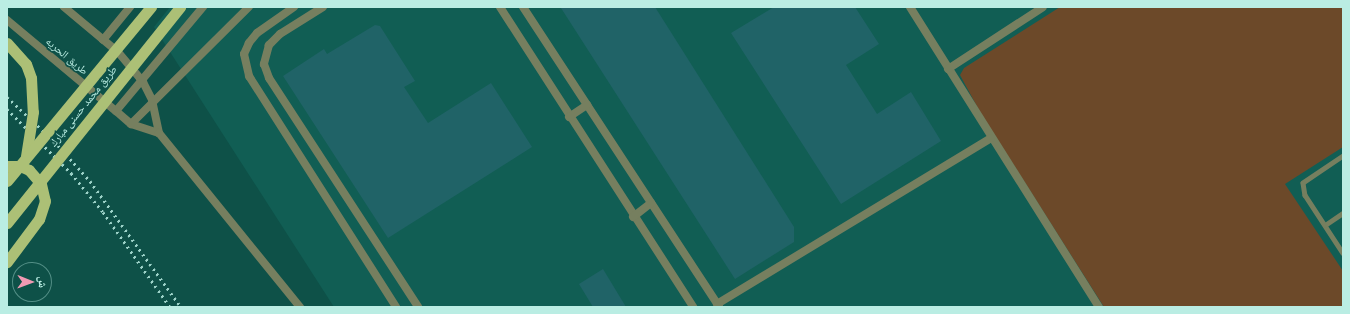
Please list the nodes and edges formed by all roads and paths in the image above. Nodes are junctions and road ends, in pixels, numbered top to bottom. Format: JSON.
{"nodes":[{"id":1,"x":64,"y":7,"type":"edge"},
{"id":2,"x":130,"y":7,"type":"edge"},
{"id":3,"x":151,"y":7,"type":"edge"},
{"id":4,"x":180,"y":7,"type":"edge"},
{"id":5,"x":203,"y":7,"type":"edge"},
{"id":6,"x":249,"y":7,"type":"edge"},
{"id":7,"x":294,"y":7,"type":"edge"},
{"id":8,"x":323,"y":7,"type":"edge"},
{"id":9,"x":500,"y":7,"type":"edge"},
{"id":10,"x":523,"y":7,"type":"edge"},
{"id":11,"x":910,"y":7,"type":"edge"},
{"id":12,"x":1043,"y":7,"type":"edge"},
{"id":13,"x":7,"y":20,"type":"edge"},
{"id":14,"x":103,"y":40,"type":"junction"},
{"id":15,"x":7,"y":44,"type":"edge"},
{"id":16,"x":948,"y":69,"type":"junction"},
{"id":17,"x":143,"y":82,"type":"junction"},
{"id":18,"x":152,"y":100,"type":"junction"},
{"id":19,"x":587,"y":105,"type":"junction"},
{"id":20,"x":116,"y":111,"type":"junction"},
{"id":21,"x":570,"y":118,"type":"junction"},
{"id":22,"x":131,"y":124,"type":"junction"},
{"id":23,"x":159,"y":133,"type":"junction"},
{"id":24,"x":991,"y":138,"type":"junction"},
{"id":25,"x":1343,"y":156,"type":"edge"},
{"id":26,"x":25,"y":158,"type":"junction"},
{"id":27,"x":7,"y":166,"type":"edge"},
{"id":28,"x":7,"y":181,"type":"edge"},
{"id":29,"x":652,"y":203,"type":"junction"},
{"id":30,"x":1343,"y":213,"type":"edge"},
{"id":31,"x":633,"y":217,"type":"junction"},
{"id":32,"x":7,"y":223,"type":"edge"},
{"id":33,"x":1325,"y":225,"type":"junction"},
{"id":34,"x":1343,"y":253,"type":"edge"},
{"id":35,"x":7,"y":262,"type":"edge"},
{"id":36,"x":718,"y":306,"type":"edge"},
{"id":37,"x":300,"y":307,"type":"edge"},
{"id":38,"x":396,"y":307,"type":"edge"},
{"id":39,"x":418,"y":307,"type":"edge"},
{"id":40,"x":693,"y":307,"type":"edge"},
{"id":41,"x":1099,"y":307,"type":"edge"}],
"edges":[{"from":1,"to":14,"type":"street"},
{"from":2,"to":14,"type":"street"},
{"from":3,"to":26,"type":"highway","name":"طريق محمد حسنى مبارك","bridge":true},
{"from":4,"to":32,"type":"highway","name":"طريق محمد حسنى مبارك","bridge":true},
{"from":5,"to":17,"type":"street"},
{"from":6,"to":18,"type":"street"},
{"from":7,"to":38,"type":"street"},
{"from":8,"to":39,"type":"street"},
{"from":9,"to":21,"type":"street"},
{"from":10,"to":19,"type":"street"},
{"from":11,"to":16,"type":"street"},
{"from":12,"to":16,"type":"street"},
{"from":13,"to":20,"type":"street","name":"طريق الحريه"},
{"from":14,"to":17,"type":"street"},
{"from":15,"to":26,"type":"highway","bridge":true},
{"from":16,"to":24,"type":"street"},
{"from":17,"to":18,"type":"street"},
{"from":17,"to":20,"type":"street"},
{"from":18,"to":22,"type":"street"},
{"from":18,"to":23,"type":"street"},
{"from":19,"to":21,"type":"street"},
{"from":19,"to":29,"type":"street"},
{"from":20,"to":22,"type":"street","name":"طريق الحريه"},
{"from":21,"to":31,"type":"street"},
{"from":22,"to":23,"type":"street","name":"طريق الحريه"},
{"from":23,"to":37,"type":"street"},
{"from":24,"to":36,"type":"street"},
{"from":24,"to":41,"type":"street"},
{"from":25,"to":33,"type":"lane"},
{"from":26,"to":28,"type":"highway","name":"طريق محمد حسنى مبارك","bridge":true},
{"from":27,"to":35,"type":"highway"},
{"from":29,"to":31,"type":"street"},
{"from":29,"to":36,"type":"street"},
{"from":30,"to":33,"type":"lane"},
{"from":31,"to":40,"type":"street"},
{"from":33,"to":34,"type":"lane"}]}
